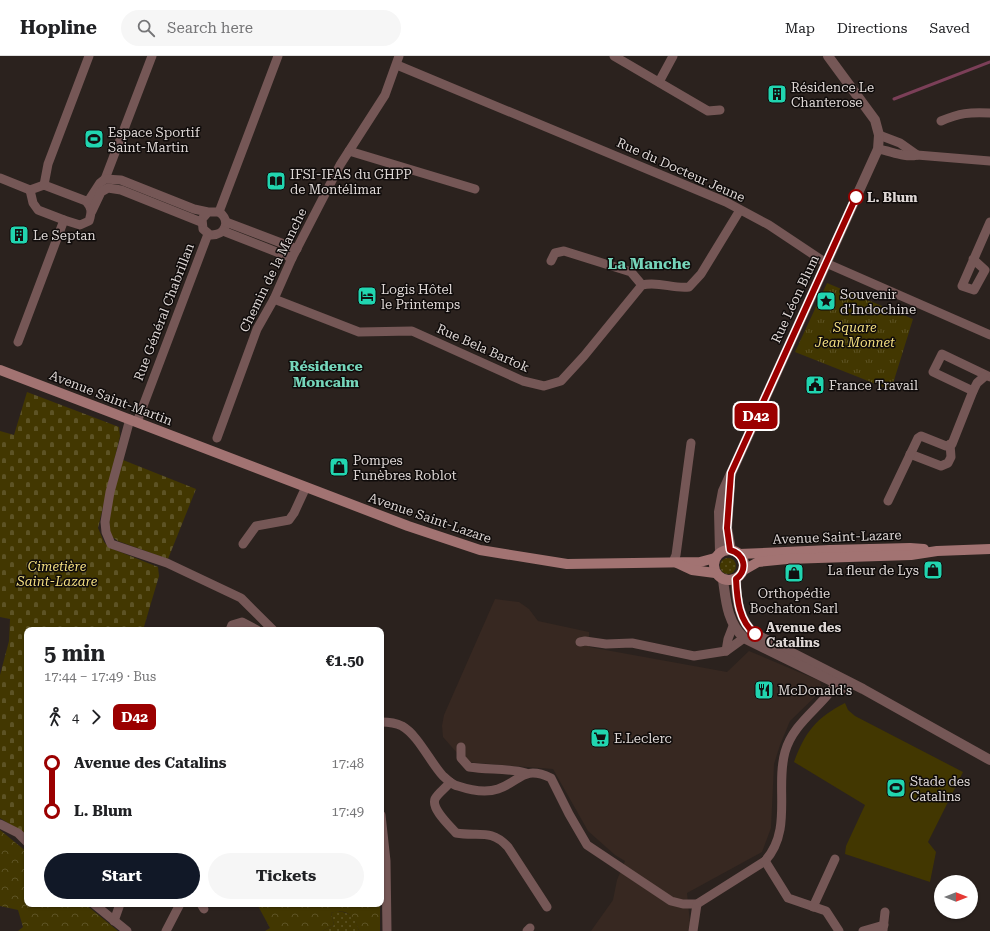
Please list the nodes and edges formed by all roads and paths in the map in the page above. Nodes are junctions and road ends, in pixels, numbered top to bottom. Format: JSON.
{"nodes":[{"id":1,"x":89,"y":56,"type":"edge"},
{"id":2,"x":152,"y":56,"type":"edge"},
{"id":3,"x":278,"y":56,"type":"edge"},
{"id":4,"x":614,"y":56,"type":"edge"},
{"id":5,"x":673,"y":56,"type":"edge"},
{"id":6,"x":828,"y":56,"type":"edge"},
{"id":7,"x":398,"y":61,"type":"edge"},
{"id":8,"x":659,"y":82,"type":"junction"},
{"id":9,"x":720,"y":110,"type":"dead end"},
{"id":10,"x":990,"y":113,"type":"edge"},
{"id":11,"x":941,"y":120,"type":"dead end"},
{"id":12,"x":879,"y":135,"type":"junction"},
{"id":13,"x":878,"y":149,"type":"junction"},
{"id":14,"x":349,"y":151,"type":"junction"},
{"id":15,"x":917,"y":155,"type":"junction"},
{"id":16,"x":990,"y":161,"type":"edge"},
{"id":17,"x":0,"y":178,"type":"edge"},
{"id":18,"x":105,"y":179,"type":"junction"},
{"id":19,"x":44,"y":185,"type":"junction"},
{"id":20,"x":475,"y":189,"type":"dead end"},
{"id":21,"x":30,"y":190,"type":"junction"},
{"id":22,"x":86,"y":201,"type":"junction"},
{"id":23,"x":740,"y":210,"type":"junction"},
{"id":24,"x":92,"y":211,"type":"junction"},
{"id":25,"x":208,"y":212,"type":"junction"},
{"id":26,"x":219,"y":212,"type":"junction"},
{"id":27,"x":64,"y":220,"type":"junction"},
{"id":28,"x":201,"y":222,"type":"junction"},
{"id":29,"x":226,"y":222,"type":"junction"},
{"id":30,"x":990,"y":222,"type":"edge"},
{"id":31,"x":223,"y":231,"type":"junction"},
{"id":32,"x":208,"y":234,"type":"junction"},
{"id":33,"x":297,"y":250,"type":"junction"},
{"id":34,"x":292,"y":258,"type":"junction"},
{"id":35,"x":973,"y":259,"type":"dead end"},
{"id":36,"x":551,"y":261,"type":"dead end"},
{"id":37,"x":826,"y":263,"type":"junction"},
{"id":38,"x":642,"y":285,"type":"junction"},
{"id":39,"x":274,"y":299,"type":"junction"},
{"id":40,"x":990,"y":335,"type":"edge"},
{"id":41,"x":18,"y":342,"type":"dead end"},
{"id":42,"x":0,"y":370,"type":"edge"},
{"id":43,"x":988,"y":376,"type":"edge"},
{"id":44,"x":973,"y":391,"type":"junction"},
{"id":45,"x":133,"y":421,"type":"junction"},
{"id":46,"x":217,"y":438,"type":"dead end"},
{"id":47,"x":691,"y":443,"type":"dead end"},
{"id":48,"x":950,"y":444,"type":"junction"},
{"id":49,"x":213,"y":451,"type":"joint"},
{"id":50,"x":910,"y":454,"type":"junction"},
{"id":51,"x":306,"y":487,"type":"junction"},
{"id":52,"x":888,"y":501,"type":"dead end"},
{"id":53,"x":243,"y":544,"type":"dead end"},
{"id":54,"x":990,"y":549,"type":"edge"},
{"id":55,"x":937,"y":551,"type":"junction"},
{"id":56,"x":726,"y":554,"type":"junction"},
{"id":57,"x":673,"y":562,"type":"junction"},
{"id":58,"x":744,"y":570,"type":"junction"},
{"id":59,"x":715,"y":573,"type":"junction"},
{"id":60,"x":736,"y":579,"type":"junction"},
{"id":61,"x":723,"y":580,"type":"junction"},
{"id":62,"x":743,"y":622,"type":"junction"},
{"id":63,"x":733,"y":626,"type":"junction"},
{"id":64,"x":231,"y":627,"type":"edge"},
{"id":65,"x":251,"y":627,"type":"edge"},
{"id":66,"x":270,"y":627,"type":"edge"},
{"id":67,"x":744,"y":638,"type":"junction"},
{"id":68,"x":580,"y":642,"type":"dead end"},
{"id":69,"x":726,"y":651,"type":"junction"},
{"id":70,"x":838,"y":680,"type":"junction"},
{"id":71,"x":384,"y":723,"type":"edge"},
{"id":72,"x":461,"y":747,"type":"dead end"},
{"id":73,"x":990,"y":760,"type":"edge"},
{"id":74,"x":526,"y":773,"type":"junction"},
{"id":75,"x":450,"y":782,"type":"junction"},
{"id":76,"x":0,"y":824,"type":"edge"},
{"id":77,"x":24,"y":839,"type":"edge"},
{"id":78,"x":384,"y":843,"type":"edge"},
{"id":79,"x":835,"y":859,"type":"dead end"},
{"id":80,"x":765,"y":861,"type":"junction"},
{"id":81,"x":697,"y":904,"type":"junction"},
{"id":82,"x":813,"y":906,"type":"junction"},
{"id":83,"x":98,"y":907,"type":"edge"},
{"id":84,"x":119,"y":907,"type":"edge"},
{"id":85,"x":178,"y":907,"type":"edge"},
{"id":86,"x":547,"y":908,"type":"dead end"},
{"id":87,"x":885,"y":912,"type":"dead end"},
{"id":88,"x":114,"y":920,"type":"junction"},
{"id":89,"x":883,"y":928,"type":"edge"},
{"id":90,"x":127,"y":931,"type":"edge"},
{"id":91,"x":166,"y":931,"type":"edge"},
{"id":92,"x":386,"y":931,"type":"edge"},
{"id":93,"x":694,"y":931,"type":"edge"},
{"id":94,"x":839,"y":931,"type":"edge"},
{"id":95,"x":863,"y":931,"type":"edge"}],
"edges":[{"from":1,"to":19,"type":"street"},
{"from":2,"to":18,"type":"street"},
{"from":3,"to":26,"type":"street"},
{"from":4,"to":8,"type":"street"},
{"from":5,"to":8,"type":"street"},
{"from":6,"to":12,"type":"street"},
{"from":7,"to":14,"type":"street","name":"Chemin de la Manche"},
{"from":7,"to":23,"type":"street","name":"Rue du Docteur Jeune"},
{"from":8,"to":9,"type":"street"},
{"from":10,"to":11,"type":"street"},
{"from":12,"to":13,"type":"street","name":"Rue Léon Blum"},
{"from":12,"to":15,"type":"street"},
{"from":13,"to":15,"type":"street"},
{"from":13,"to":37,"type":"street","name":"Rue Léon Blum"},
{"from":14,"to":20,"type":"street"},
{"from":14,"to":33,"type":"street","name":"Chemin de la Manche"},
{"from":15,"to":16,"type":"street"},
{"from":17,"to":21,"type":"street"},
{"from":18,"to":22,"type":"street"},
{"from":18,"to":25,"type":"street"},
{"from":19,"to":21,"type":"street"},
{"from":19,"to":22,"type":"street"},
{"from":21,"to":27,"type":"street"},
{"from":22,"to":24,"type":"street"},
{"from":23,"to":37,"type":"street","name":"Rue du Docteur Jeune"},
{"from":23,"to":38,"type":"street"},
{"from":24,"to":27,"type":"street"},
{"from":24,"to":28,"type":"street"},
{"from":25,"to":26,"type":"street"},
{"from":25,"to":28,"type":"street"},
{"from":26,"to":29,"type":"street"},
{"from":27,"to":41,"type":"street"},
{"from":28,"to":32,"type":"street"},
{"from":29,"to":31,"type":"street"},
{"from":29,"to":33,"type":"street"},
{"from":30,"to":35,"type":"street"},
{"from":31,"to":32,"type":"street"},
{"from":31,"to":34,"type":"street"},
{"from":32,"to":45,"type":"street","name":"Rue Général Chabrillan"},
{"from":33,"to":34,"type":"street","name":"Chemin de la Manche"},
{"from":34,"to":39,"type":"street","name":"Chemin de la Manche"},
{"from":36,"to":38,"type":"street"},
{"from":37,"to":40,"type":"street","name":"Rue du Docteur Jeune"},
{"from":37,"to":56,"type":"street","name":"Rue Léon Blum"},
{"from":38,"to":39,"type":"street","name":"Rue Bela Bartok"},
{"from":39,"to":46,"type":"street","name":"Chemin de la Manche"},
{"from":42,"to":45,"type":"main road","name":"Avenue Saint-Martin"},
{"from":43,"to":44,"type":"street"},
{"from":43,"to":44,"type":"street"},
{"from":44,"to":48,"type":"street"},
{"from":45,"to":49,"type":"main road","name":"Avenue Saint-Martin"},
{"from":45,"to":66,"type":"street","name":"Rue Général Chabrillan"},
{"from":47,"to":57,"type":"street"},
{"from":48,"to":50,"type":"street"},
{"from":48,"to":50,"type":"street"},
{"from":49,"to":51,"type":"main road","name":"Avenue Saint-Lazare"},
{"from":50,"to":52,"type":"street"},
{"from":51,"to":53,"type":"street"},
{"from":51,"to":57,"type":"main road","name":"Avenue Saint-Lazare"},
{"from":54,"to":55,"type":"main road","name":"Avenue Saint-Lazare"},
{"from":55,"to":56,"type":"main road","name":"Avenue Saint-Lazare"},
{"from":55,"to":58,"type":"main road","name":"Avenue Saint-Lazare"},
{"from":56,"to":57,"type":"main road","name":"Avenue Saint-Lazare"},
{"from":56,"to":58,"type":"main road"},
{"from":56,"to":59,"type":"main road"},
{"from":57,"to":59,"type":"main road","name":"Avenue Saint-Lazare"},
{"from":58,"to":60,"type":"main road"},
{"from":59,"to":61,"type":"main road"},
{"from":60,"to":61,"type":"main road"},
{"from":60,"to":62,"type":"street"},
{"from":61,"to":63,"type":"street"},
{"from":62,"to":67,"type":"street"},
{"from":62,"to":70,"type":"street"},
{"from":63,"to":67,"type":"street"},
{"from":63,"to":69,"type":"street"},
{"from":64,"to":65,"type":"street"},
{"from":67,"to":69,"type":"street"},
{"from":67,"to":70,"type":"street"},
{"from":68,"to":69,"type":"street"},
{"from":70,"to":73,"type":"street"},
{"from":70,"to":80,"type":"street"},
{"from":71,"to":75,"type":"street"},
{"from":72,"to":74,"type":"street"},
{"from":74,"to":75,"type":"street"},
{"from":74,"to":81,"type":"street"},
{"from":75,"to":86,"type":"street"},
{"from":76,"to":77,"type":"street"},
{"from":78,"to":92,"type":"street"},
{"from":79,"to":82,"type":"street"},
{"from":80,"to":81,"type":"street"},
{"from":80,"to":82,"type":"street"},
{"from":81,"to":93,"type":"street"},
{"from":82,"to":94,"type":"street"},
{"from":83,"to":88,"type":"street"},
{"from":84,"to":88,"type":"street"},
{"from":85,"to":91,"type":"street"},
{"from":87,"to":89,"type":"street"},
{"from":88,"to":90,"type":"street"},
{"from":89,"to":95,"type":"street"}]}
